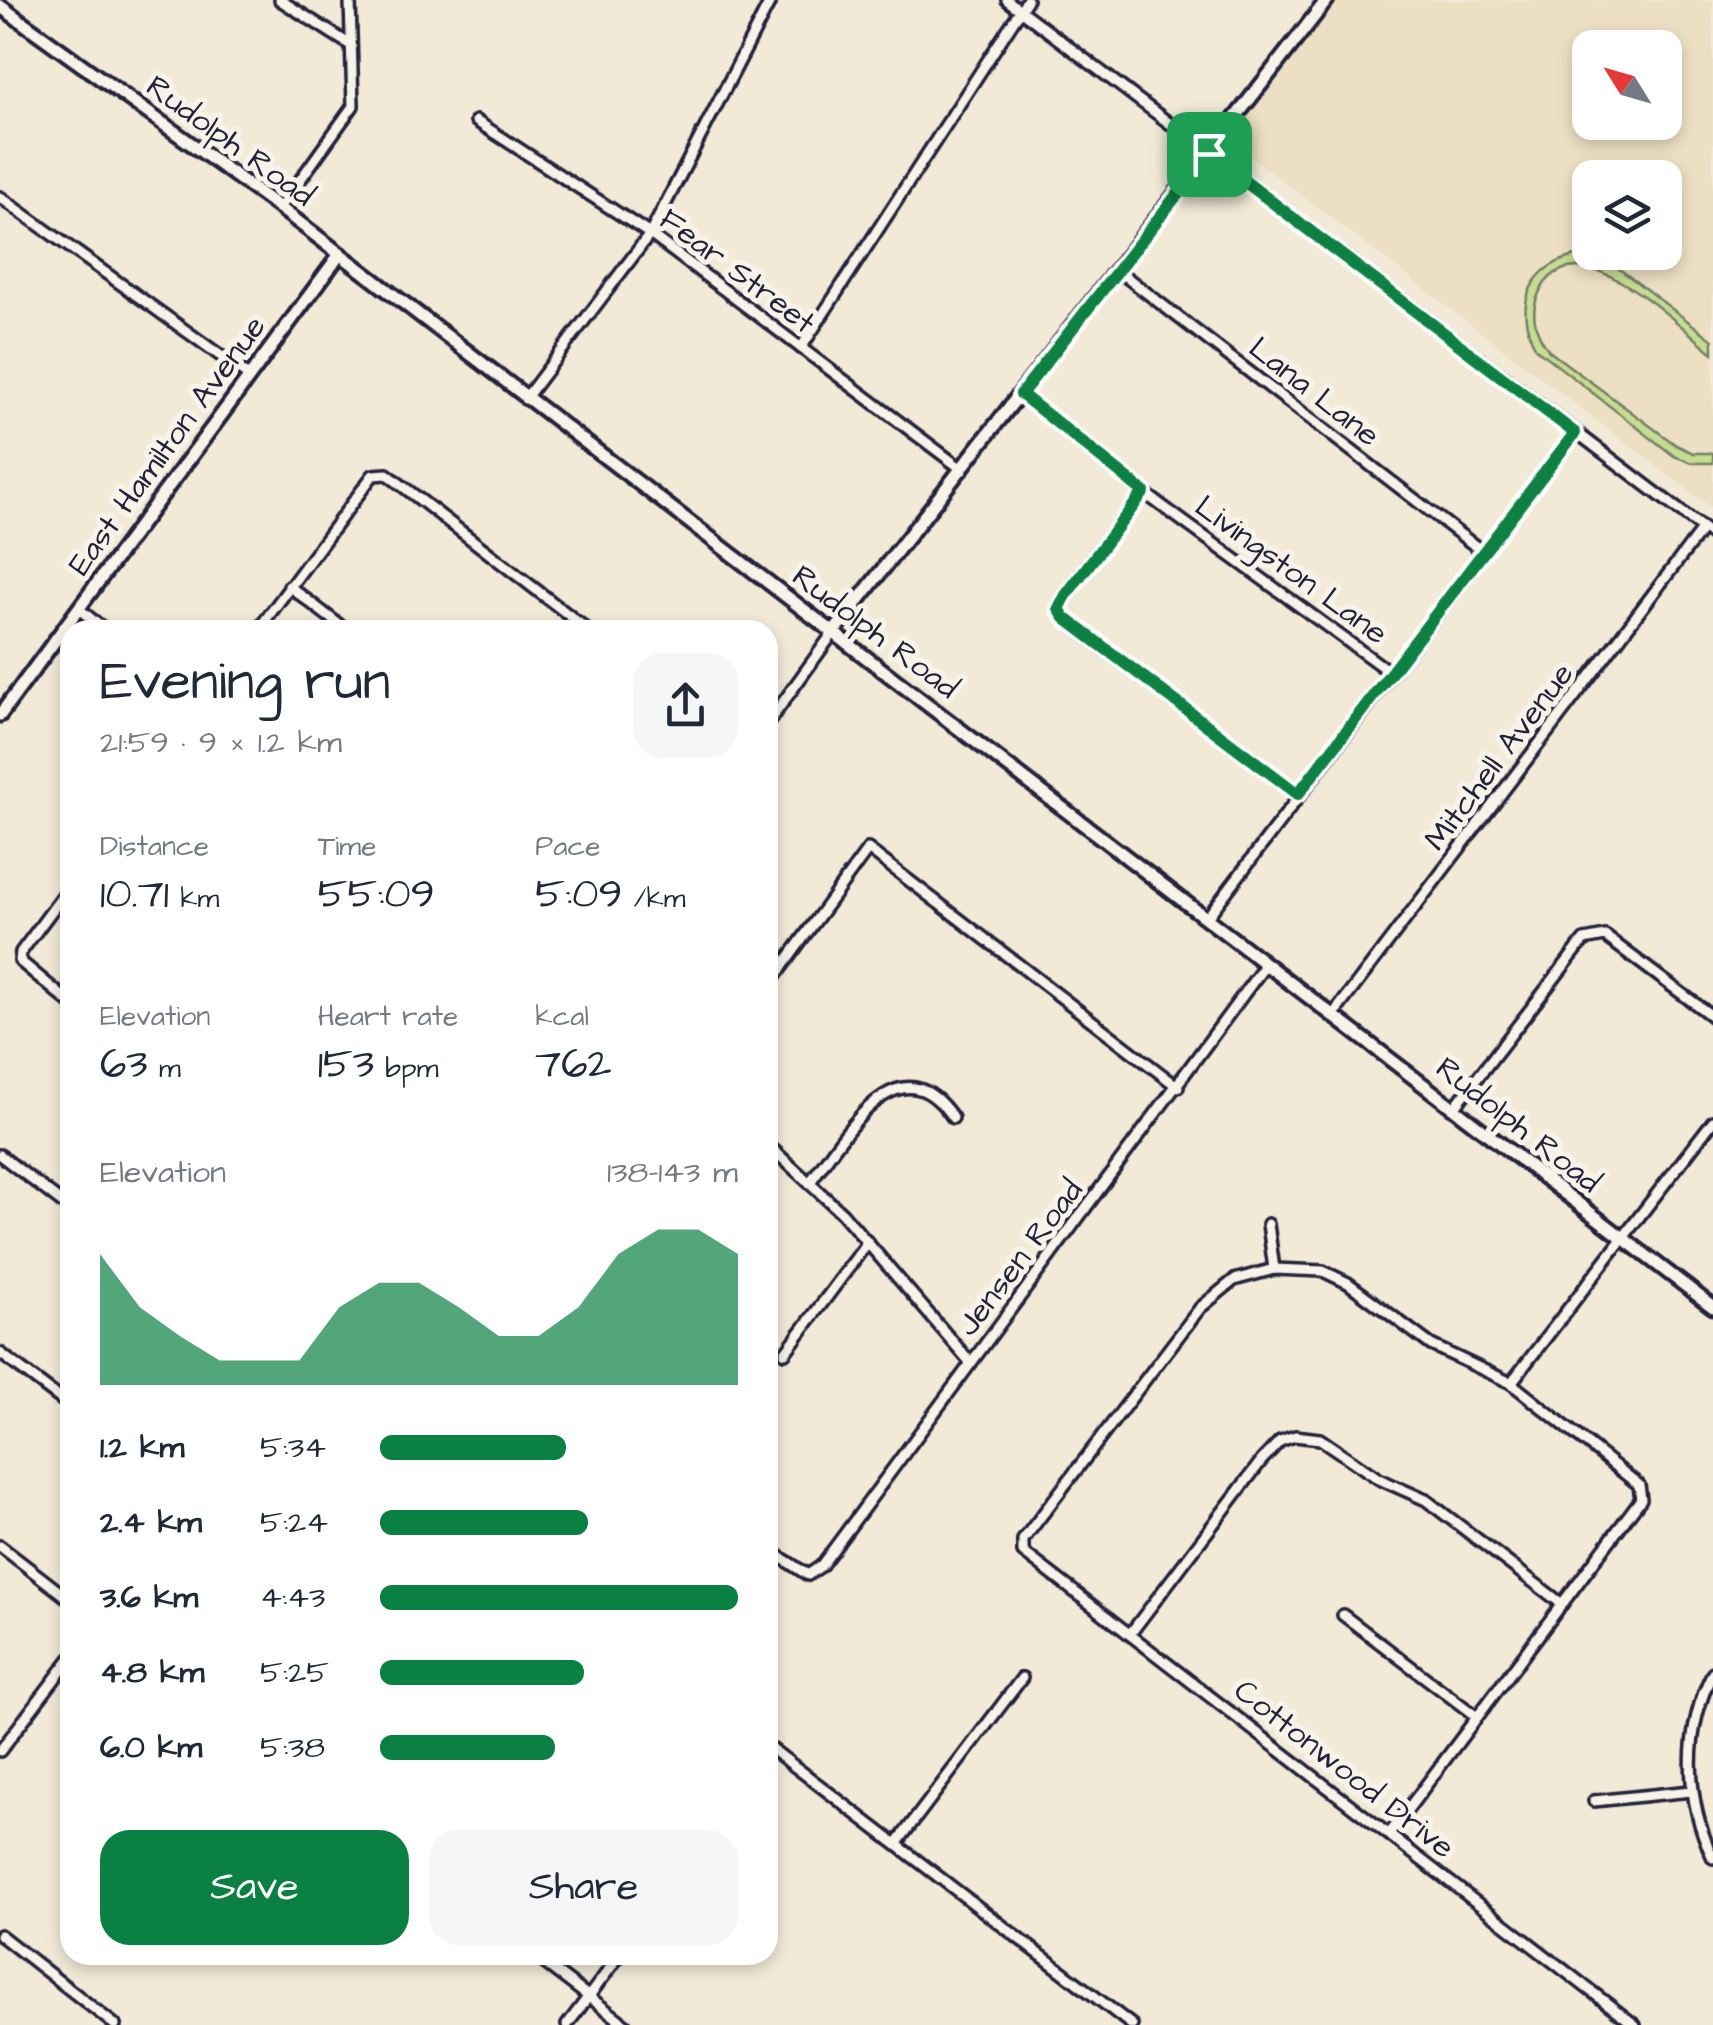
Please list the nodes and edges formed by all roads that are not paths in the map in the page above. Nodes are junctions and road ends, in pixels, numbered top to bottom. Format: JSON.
{"nodes":[{"id":1,"x":280,"y":0,"type":"edge"},
{"id":2,"x":350,"y":0,"type":"edge"},
{"id":3,"x":770,"y":0,"type":"edge"},
{"id":4,"x":1007,"y":0,"type":"edge"},
{"id":5,"x":1027,"y":0,"type":"edge"},
{"id":6,"x":1328,"y":0,"type":"edge"},
{"id":7,"x":0,"y":6,"type":"edge"},
{"id":8,"x":1020,"y":10,"type":"junction"},
{"id":9,"x":350,"y":44,"type":"junction"},
{"id":10,"x":476,"y":121,"type":"dead end"},
{"id":11,"x":1209,"y":154,"type":"junction"},
{"id":12,"x":0,"y":197,"type":"edge"},
{"id":13,"x":280,"y":208,"type":"junction"},
{"id":14,"x":650,"y":234,"type":"junction"},
{"id":15,"x":340,"y":254,"type":"junction"},
{"id":16,"x":1117,"y":270,"type":"junction"},
{"id":17,"x":801,"y":348,"type":"junction"},
{"id":18,"x":250,"y":377,"type":"junction"},
{"id":19,"x":1021,"y":394,"type":"junction"},
{"id":20,"x":525,"y":399,"type":"junction"},
{"id":21,"x":1575,"y":433,"type":"junction"},
{"id":22,"x":963,"y":470,"type":"junction"},
{"id":23,"x":1144,"y":492,"type":"junction"},
{"id":24,"x":1703,"y":528,"type":"junction"},
{"id":25,"x":1713,"y":536,"type":"edge"},
{"id":26,"x":1483,"y":552,"type":"junction"},
{"id":27,"x":289,"y":586,"type":"junction"},
{"id":28,"x":80,"y":609,"type":"junction"},
{"id":29,"x":72,"y":620,"type":"edge"},
{"id":30,"x":93,"y":620,"type":"edge"},
{"id":31,"x":265,"y":620,"type":"edge"},
{"id":32,"x":333,"y":620,"type":"edge"},
{"id":33,"x":575,"y":620,"type":"edge"},
{"id":34,"x":833,"y":633,"type":"junction"},
{"id":35,"x":60,"y":636,"type":"edge"},
{"id":36,"x":1392,"y":673,"type":"junction"},
{"id":37,"x":778,"y":709,"type":"edge"},
{"id":38,"x":0,"y":715,"type":"edge"},
{"id":39,"x":1298,"y":794,"type":"junction"},
{"id":40,"x":60,"y":899,"type":"edge"},
{"id":41,"x":1206,"y":919,"type":"junction"},
{"id":42,"x":1266,"y":964,"type":"junction"},
{"id":43,"x":778,"y":972,"type":"edge"},
{"id":44,"x":60,"y":994,"type":"edge"},
{"id":45,"x":1333,"y":1015,"type":"junction"},
{"id":46,"x":1713,"y":1017,"type":"edge"},
{"id":47,"x":1178,"y":1088,"type":"junction"},
{"id":48,"x":1454,"y":1108,"type":"junction"},
{"id":49,"x":953,"y":1118,"type":"dead end"},
{"id":50,"x":1713,"y":1120,"type":"edge"},
{"id":51,"x":778,"y":1154,"type":"edge"},
{"id":52,"x":0,"y":1155,"type":"edge"},
{"id":53,"x":810,"y":1182,"type":"junction"},
{"id":54,"x":60,"y":1201,"type":"edge"},
{"id":55,"x":1268,"y":1224,"type":"dead end"},
{"id":56,"x":1624,"y":1238,"type":"junction"},
{"id":57,"x":868,"y":1242,"type":"junction"},
{"id":58,"x":1274,"y":1268,"type":"junction"},
{"id":59,"x":1713,"y":1308,"type":"edge"},
{"id":60,"x":0,"y":1353,"type":"edge"},
{"id":61,"x":785,"y":1353,"type":"dead end"},
{"id":62,"x":971,"y":1363,"type":"junction"},
{"id":63,"x":1510,"y":1383,"type":"junction"},
{"id":64,"x":60,"y":1398,"type":"edge"},
{"id":65,"x":0,"y":1546,"type":"edge"},
{"id":66,"x":778,"y":1556,"type":"edge"},
{"id":67,"x":60,"y":1592,"type":"edge"},
{"id":68,"x":1562,"y":1604,"type":"junction"},
{"id":69,"x":1343,"y":1616,"type":"dead end"},
{"id":70,"x":1130,"y":1634,"type":"junction"},
{"id":71,"x":60,"y":1671,"type":"edge"},
{"id":72,"x":1713,"y":1672,"type":"edge"},
{"id":73,"x":1022,"y":1678,"type":"dead end"},
{"id":74,"x":1477,"y":1717,"type":"junction"},
{"id":75,"x":0,"y":1751,"type":"edge"},
{"id":76,"x":778,"y":1758,"type":"edge"},
{"id":77,"x":1691,"y":1791,"type":"junction"},
{"id":78,"x":1594,"y":1802,"type":"dead end"},
{"id":79,"x":1390,"y":1834,"type":"junction"},
{"id":80,"x":897,"y":1844,"type":"junction"},
{"id":81,"x":1713,"y":1858,"type":"edge"},
{"id":82,"x":0,"y":1935,"type":"edge"},
{"id":83,"x":547,"y":1965,"type":"edge"},
{"id":84,"x":612,"y":1965,"type":"edge"},
{"id":85,"x":588,"y":1997,"type":"junction"},
{"id":86,"x":115,"y":2025,"type":"edge"},
{"id":87,"x":567,"y":2025,"type":"edge"},
{"id":88,"x":626,"y":2025,"type":"edge"},
{"id":89,"x":1132,"y":2025,"type":"edge"},
{"id":90,"x":1635,"y":2025,"type":"edge"}],
"edges":[{"from":1,"to":9,"type":"street"},
{"from":2,"to":9,"type":"street"},
{"from":3,"to":14,"type":"street"},
{"from":4,"to":8,"type":"street"},
{"from":5,"to":8,"type":"street"},
{"from":6,"to":11,"type":"street"},
{"from":7,"to":13,"type":"street","name":"Rudolph Road"},
{"from":8,"to":11,"type":"street"},
{"from":8,"to":17,"type":"street"},
{"from":9,"to":13,"type":"street"},
{"from":10,"to":14,"type":"street","name":"Fear Street"},
{"from":11,"to":16,"type":"street"},
{"from":11,"to":21,"type":"street"},
{"from":12,"to":18,"type":"street"},
{"from":13,"to":15,"type":"street","name":"Rudolph Road"},
{"from":14,"to":17,"type":"street","name":"Fear Street"},
{"from":14,"to":20,"type":"street"},
{"from":15,"to":18,"type":"street","name":"East Hamilton Avenue"},
{"from":15,"to":20,"type":"street","name":"Rudolph Road"},
{"from":16,"to":19,"type":"street"},
{"from":16,"to":26,"type":"street","name":"Lana Lane"},
{"from":17,"to":22,"type":"street","name":"Fear Street"},
{"from":18,"to":28,"type":"street","name":"East Hamilton Avenue"},
{"from":19,"to":22,"type":"street"},
{"from":19,"to":23,"type":"street","name":"Livingston Lane"},
{"from":20,"to":34,"type":"street","name":"Rudolph Road"},
{"from":21,"to":24,"type":"street"},
{"from":21,"to":26,"type":"street"},
{"from":22,"to":34,"type":"street"},
{"from":23,"to":36,"type":"street","name":"Livingston Lane"},
{"from":23,"to":39,"type":"street"},
{"from":24,"to":25,"type":"street"},
{"from":24,"to":45,"type":"street","name":"Mitchell Avenue"},
{"from":26,"to":36,"type":"street"},
{"from":27,"to":31,"type":"street"},
{"from":27,"to":32,"type":"street"},
{"from":27,"to":33,"type":"street"},
{"from":28,"to":29,"type":"street","name":"East Hamilton Avenue"},
{"from":28,"to":30,"type":"street"},
{"from":34,"to":37,"type":"street"},
{"from":34,"to":41,"type":"street","name":"Rudolph Road"},
{"from":35,"to":38,"type":"street","name":"East Hamilton Avenue"},
{"from":36,"to":39,"type":"street"},
{"from":39,"to":41,"type":"street"},
{"from":40,"to":44,"type":"street"},
{"from":41,"to":42,"type":"street","name":"Rudolph Road"},
{"from":42,"to":45,"type":"street","name":"Rudolph Road"},
{"from":42,"to":47,"type":"street","name":"Jensen Road"},
{"from":43,"to":47,"type":"street"},
{"from":45,"to":48,"type":"street","name":"Rudolph Road"},
{"from":46,"to":48,"type":"street"},
{"from":47,"to":62,"type":"street","name":"Jensen Road"},
{"from":48,"to":56,"type":"street","name":"Rudolph Road"},
{"from":49,"to":53,"type":"street"},
{"from":50,"to":56,"type":"street"},
{"from":51,"to":53,"type":"street"},
{"from":52,"to":54,"type":"street"},
{"from":53,"to":57,"type":"street"},
{"from":55,"to":58,"type":"street"},
{"from":56,"to":59,"type":"street","name":"Rudolph Road"},
{"from":56,"to":63,"type":"street"},
{"from":57,"to":61,"type":"street"},
{"from":57,"to":62,"type":"street"},
{"from":58,"to":63,"type":"street"},
{"from":58,"to":70,"type":"street","name":"Cottonwood Drive"},
{"from":60,"to":64,"type":"street"},
{"from":62,"to":66,"type":"street","name":"Jensen Road"},
{"from":63,"to":68,"type":"street"},
{"from":65,"to":67,"type":"street"},
{"from":68,"to":70,"type":"street"},
{"from":68,"to":74,"type":"street"},
{"from":69,"to":74,"type":"street"},
{"from":70,"to":79,"type":"street","name":"Cottonwood Drive"},
{"from":71,"to":75,"type":"street"},
{"from":72,"to":77,"type":"street"},
{"from":73,"to":80,"type":"street"},
{"from":74,"to":79,"type":"street"},
{"from":76,"to":80,"type":"street"},
{"from":77,"to":78,"type":"street"},
{"from":77,"to":81,"type":"street"},
{"from":79,"to":90,"type":"street","name":"Cottonwood Drive"},
{"from":80,"to":89,"type":"street"},
{"from":82,"to":86,"type":"street"},
{"from":83,"to":85,"type":"street"},
{"from":84,"to":85,"type":"street"},
{"from":85,"to":87,"type":"street"},
{"from":85,"to":88,"type":"street"}]}
